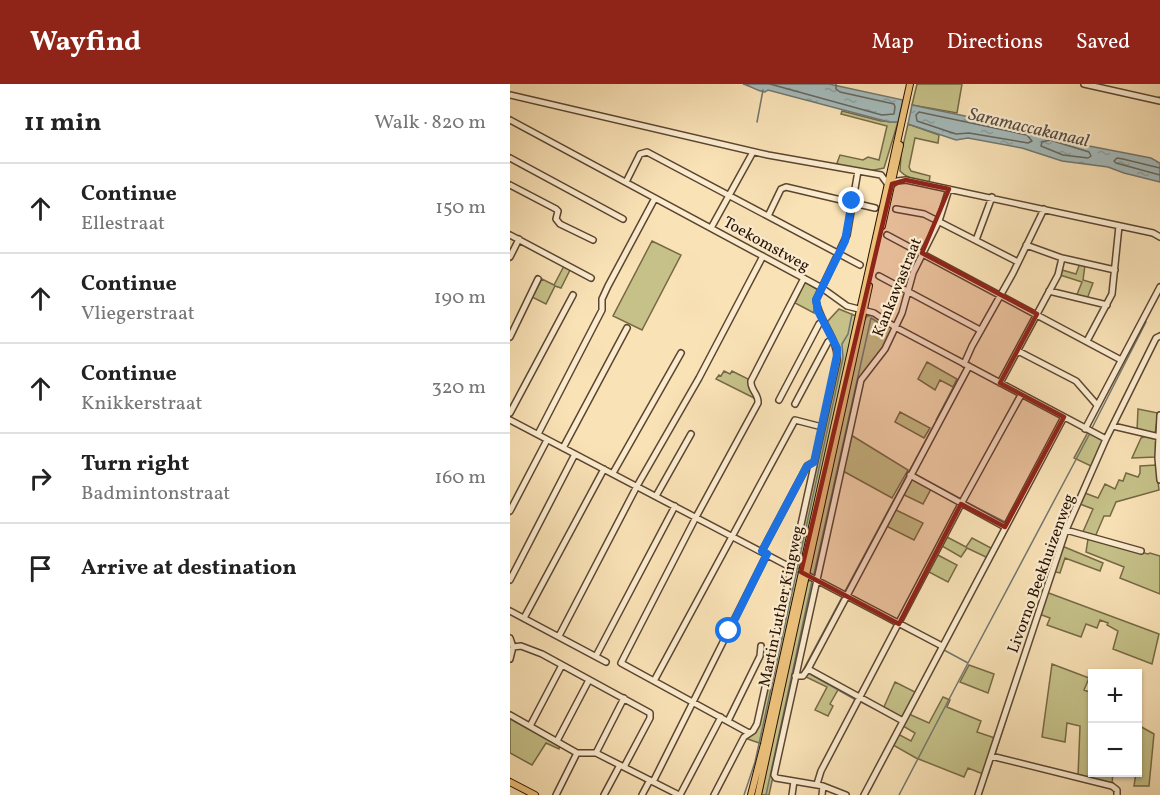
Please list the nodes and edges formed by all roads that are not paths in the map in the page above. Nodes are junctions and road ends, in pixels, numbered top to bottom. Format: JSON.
{"nodes":[{"id":1,"x":912,"y":84,"type":"edge"},
{"id":2,"x":1084,"y":84,"type":"edge"},
{"id":3,"x":1121,"y":84,"type":"edge"},
{"id":4,"x":1098,"y":85,"type":"edge"},
{"id":5,"x":1120,"y":92,"type":"junction"},
{"id":6,"x":510,"y":95,"type":"edge"},
{"id":7,"x":1160,"y":101,"type":"edge"},
{"id":8,"x":510,"y":120,"type":"edge"},
{"id":9,"x":753,"y":152,"type":"junction"},
{"id":10,"x":510,"y":158,"type":"edge"},
{"id":11,"x":893,"y":168,"type":"junction"},
{"id":12,"x":858,"y":171,"type":"junction"},
{"id":13,"x":889,"y":179,"type":"junction"},
{"id":14,"x":906,"y":180,"type":"junction"},
{"id":15,"x":626,"y":182,"type":"junction"},
{"id":16,"x":510,"y":185,"type":"edge"},
{"id":17,"x":949,"y":189,"type":"junction"},
{"id":18,"x":730,"y":195,"type":"junction"},
{"id":19,"x":992,"y":197,"type":"junction"},
{"id":20,"x":655,"y":198,"type":"junction"},
{"id":21,"x":852,"y":201,"type":"junction"},
{"id":22,"x":875,"y":208,"type":"dead end"},
{"id":23,"x":896,"y":209,"type":"dead end"},
{"id":24,"x":1044,"y":209,"type":"junction"},
{"id":25,"x":768,"y":216,"type":"junction"},
{"id":26,"x":623,"y":219,"type":"dead end"},
{"id":27,"x":939,"y":221,"type":"junction"},
{"id":28,"x":1119,"y":226,"type":"junction"},
{"id":29,"x":711,"y":228,"type":"junction"},
{"id":30,"x":510,"y":235,"type":"edge"},
{"id":31,"x":887,"y":235,"type":"dead end"},
{"id":32,"x":1160,"y":237,"type":"edge"},
{"id":33,"x":519,"y":239,"type":"junction"},
{"id":34,"x":593,"y":240,"type":"dead end"},
{"id":35,"x":976,"y":240,"type":"junction"},
{"id":36,"x":1026,"y":245,"type":"junction"},
{"id":37,"x":922,"y":253,"type":"junction"},
{"id":38,"x":839,"y":254,"type":"junction"},
{"id":39,"x":763,"y":256,"type":"junction"},
{"id":40,"x":510,"y":257,"type":"edge"},
{"id":41,"x":1062,"y":258,"type":"junction"},
{"id":42,"x":1018,"y":262,"type":"junction"},
{"id":43,"x":860,"y":265,"type":"dead end"},
{"id":44,"x":1115,"y":270,"type":"junction"},
{"id":45,"x":879,"y":276,"type":"dead end"},
{"id":46,"x":591,"y":278,"type":"dead end"},
{"id":47,"x":804,"y":278,"type":"junction"},
{"id":48,"x":538,"y":279,"type":"dead end"},
{"id":49,"x":1160,"y":287,"type":"edge"},
{"id":50,"x":822,"y":288,"type":"junction"},
{"id":51,"x":908,"y":291,"type":"junction"},
{"id":52,"x":1049,"y":291,"type":"junction"},
{"id":53,"x":1000,"y":294,"type":"junction"},
{"id":54,"x":573,"y":295,"type":"dead end"},
{"id":55,"x":1107,"y":305,"type":"junction"},
{"id":56,"x":862,"y":310,"type":"junction"},
{"id":57,"x":1037,"y":314,"type":"junction"},
{"id":58,"x":824,"y":321,"type":"junction"},
{"id":59,"x":895,"y":327,"type":"junction"},
{"id":60,"x":627,"y":328,"type":"dead end"},
{"id":61,"x":980,"y":330,"type":"junction"},
{"id":62,"x":1160,"y":336,"type":"edge"},
{"id":63,"x":510,"y":337,"type":"edge"},
{"id":64,"x":832,"y":339,"type":"junction"},
{"id":65,"x":1087,"y":341,"type":"junction"},
{"id":66,"x":1018,"y":351,"type":"junction"},
{"id":67,"x":681,"y":352,"type":"dead end"},
{"id":68,"x":1122,"y":360,"type":"junction"},
{"id":69,"x":966,"y":365,"type":"junction"},
{"id":70,"x":1000,"y":383,"type":"junction"},
{"id":71,"x":1021,"y":395,"type":"junction"},
{"id":72,"x":779,"y":400,"type":"dead end"},
{"id":73,"x":795,"y":404,"type":"dead end"},
{"id":74,"x":1097,"y":405,"type":"junction"},
{"id":75,"x":510,"y":413,"type":"edge"},
{"id":76,"x":1160,"y":415,"type":"edge"},
{"id":77,"x":1064,"y":417,"type":"junction"},
{"id":78,"x":511,"y":422,"type":"edge"},
{"id":79,"x":1113,"y":426,"type":"junction"},
{"id":80,"x":822,"y":428,"type":"junction"},
{"id":81,"x":1085,"y":429,"type":"junction"},
{"id":82,"x":538,"y":434,"type":"junction"},
{"id":83,"x":690,"y":434,"type":"dead end"},
{"id":84,"x":1159,"y":437,"type":"edge"},
{"id":85,"x":1106,"y":439,"type":"junction"},
{"id":86,"x":548,"y":440,"type":"junction"},
{"id":87,"x":563,"y":448,"type":"junction"},
{"id":88,"x":575,"y":454,"type":"junction"},
{"id":89,"x":814,"y":462,"type":"junction"},
{"id":90,"x":604,"y":469,"type":"junction"},
{"id":91,"x":613,"y":473,"type":"junction"},
{"id":92,"x":910,"y":475,"type":"junction"},
{"id":93,"x":1160,"y":480,"type":"edge"},
{"id":94,"x":637,"y":486,"type":"junction"},
{"id":95,"x":656,"y":496,"type":"junction"},
{"id":96,"x":962,"y":504,"type":"junction"},
{"id":97,"x":675,"y":506,"type":"junction"},
{"id":98,"x":510,"y":511,"type":"edge"},
{"id":99,"x":696,"y":517,"type":"junction"},
{"id":100,"x":1005,"y":527,"type":"junction"},
{"id":101,"x":1066,"y":530,"type":"junction"},
{"id":102,"x":732,"y":536,"type":"junction"},
{"id":103,"x":1141,"y":551,"type":"dead end"},
{"id":104,"x":765,"y":553,"type":"junction"},
{"id":105,"x":790,"y":567,"type":"junction"},
{"id":106,"x":804,"y":573,"type":"junction"},
{"id":107,"x":510,"y":580,"type":"edge"},
{"id":108,"x":817,"y":580,"type":"junction"},
{"id":109,"x":846,"y":596,"type":"junction"},
{"id":110,"x":510,"y":611,"type":"edge"},
{"id":111,"x":524,"y":618,"type":"junction"},
{"id":112,"x":898,"y":624,"type":"junction"},
{"id":113,"x":559,"y":636,"type":"junction"},
{"id":114,"x":510,"y":638,"type":"edge"},
{"id":115,"x":761,"y":646,"type":"dead end"},
{"id":116,"x":942,"y":646,"type":"junction"},
{"id":117,"x":513,"y":647,"type":"junction"},
{"id":118,"x":596,"y":656,"type":"junction"},
{"id":119,"x":510,"y":659,"type":"edge"},
{"id":120,"x":606,"y":662,"type":"dead end"},
{"id":121,"x":562,"y":665,"type":"junction"},
{"id":122,"x":808,"y":669,"type":"junction"},
{"id":123,"x":795,"y":676,"type":"junction"},
{"id":124,"x":590,"y":680,"type":"junction"},
{"id":125,"x":654,"y":681,"type":"junction"},
{"id":126,"x":624,"y":698,"type":"junction"},
{"id":127,"x":860,"y":698,"type":"junction"},
{"id":128,"x":692,"y":702,"type":"junction"},
{"id":129,"x":510,"y":715,"type":"edge"},
{"id":130,"x":721,"y":717,"type":"junction"},
{"id":131,"x":728,"y":721,"type":"junction"},
{"id":132,"x":903,"y":721,"type":"junction"},
{"id":133,"x":530,"y":726,"type":"junction"},
{"id":134,"x":749,"y":733,"type":"junction"},
{"id":135,"x":557,"y":741,"type":"junction"},
{"id":136,"x":577,"y":753,"type":"junction"},
{"id":137,"x":596,"y":753,"type":"junction"},
{"id":138,"x":991,"y":756,"type":"junction"},
{"id":139,"x":622,"y":766,"type":"junction"},
{"id":140,"x":652,"y":781,"type":"junction"},
{"id":141,"x":794,"y":781,"type":"junction"},
{"id":142,"x":510,"y":782,"type":"edge"},
{"id":143,"x":820,"y":785,"type":"junction"},
{"id":144,"x":521,"y":788,"type":"junction"},
{"id":145,"x":517,"y":795,"type":"edge"},
{"id":146,"x":535,"y":795,"type":"edge"},
{"id":147,"x":556,"y":795,"type":"edge"},
{"id":148,"x":604,"y":795,"type":"edge"},
{"id":149,"x":642,"y":795,"type":"edge"},
{"id":150,"x":680,"y":795,"type":"edge"},
{"id":151,"x":714,"y":795,"type":"edge"},
{"id":152,"x":751,"y":795,"type":"edge"},
{"id":153,"x":758,"y":795,"type":"edge"},
{"id":154,"x":792,"y":795,"type":"edge"},
{"id":155,"x":822,"y":795,"type":"edge"},
{"id":156,"x":846,"y":795,"type":"edge"},
{"id":157,"x":864,"y":795,"type":"edge"},
{"id":158,"x":978,"y":795,"type":"edge"},
{"id":159,"x":1117,"y":795,"type":"edge"}],
"edges":[{"from":1,"to":11,"type":"main road","name":"Martin Luther Kingweg"},
{"from":2,"to":4,"type":"street"},
{"from":3,"to":5,"type":"street"},
{"from":4,"to":5,"type":"street"},
{"from":5,"to":7,"type":"street"},
{"from":6,"to":9,"type":"street"},
{"from":8,"to":15,"type":"street","name":"Toekomstweg"},
{"from":9,"to":12,"type":"street"},
{"from":9,"to":18,"type":"street"},
{"from":10,"to":26,"type":"street"},
{"from":11,"to":13,"type":"main road","name":"Martin Luther Kingweg"},
{"from":11,"to":14,"type":"street"},
{"from":12,"to":13,"type":"street"},
{"from":12,"to":21,"type":"street"},
{"from":13,"to":14,"type":"street"},
{"from":13,"to":56,"type":"main road","name":"Martin Luther Kingweg"},
{"from":14,"to":17,"type":"street"},
{"from":15,"to":18,"type":"street"},
{"from":15,"to":20,"type":"street","name":"Toekomstweg"},
{"from":16,"to":34,"type":"street"},
{"from":17,"to":19,"type":"street"},
{"from":17,"to":27,"type":"street","name":"Kankawastraat"},
{"from":18,"to":25,"type":"street"},
{"from":18,"to":29,"type":"street"},
{"from":19,"to":24,"type":"street"},
{"from":19,"to":35,"type":"street"},
{"from":20,"to":29,"type":"street","name":"Toekomstweg"},
{"from":20,"to":82,"type":"street"},
{"from":21,"to":22,"type":"street"},
{"from":21,"to":25,"type":"street"},
{"from":21,"to":38,"type":"street"},
{"from":23,"to":27,"type":"street"},
{"from":24,"to":28,"type":"street"},
{"from":24,"to":36,"type":"street"},
{"from":25,"to":38,"type":"street"},
{"from":27,"to":35,"type":"street"},
{"from":27,"to":37,"type":"street","name":"Kankawastraat"},
{"from":28,"to":32,"type":"street"},
{"from":28,"to":44,"type":"street"},
{"from":29,"to":39,"type":"street","name":"Toekomstweg"},
{"from":30,"to":33,"type":"street"},
{"from":31,"to":37,"type":"street"},
{"from":33,"to":40,"type":"street"},
{"from":33,"to":46,"type":"street"},
{"from":35,"to":42,"type":"street"},
{"from":36,"to":41,"type":"street"},
{"from":36,"to":42,"type":"street"},
{"from":37,"to":51,"type":"street","name":"Kankawastraat"},
{"from":37,"to":53,"type":"street"},
{"from":38,"to":43,"type":"street"},
{"from":38,"to":50,"type":"street"},
{"from":39,"to":47,"type":"street","name":"Toekomstweg"},
{"from":39,"to":94,"type":"street"},
{"from":41,"to":44,"type":"street"},
{"from":41,"to":52,"type":"street"},
{"from":42,"to":53,"type":"street"},
{"from":44,"to":55,"type":"street"},
{"from":45,"to":51,"type":"street"},
{"from":47,"to":50,"type":"street","name":"Toekomstweg"},
{"from":47,"to":99,"type":"street"},
{"from":48,"to":63,"type":"street"},
{"from":49,"to":68,"type":"street"},
{"from":50,"to":56,"type":"street","name":"Toekomstweg"},
{"from":50,"to":58,"type":"street"},
{"from":51,"to":59,"type":"street","name":"Kankawastraat"},
{"from":51,"to":61,"type":"street"},
{"from":52,"to":55,"type":"street"},
{"from":52,"to":57,"type":"street"},
{"from":53,"to":57,"type":"street"},
{"from":53,"to":61,"type":"street"},
{"from":54,"to":75,"type":"street"},
{"from":55,"to":65,"type":"street"},
{"from":56,"to":59,"type":"street","name":"Toekomstweg"},
{"from":56,"to":106,"type":"main road","name":"Martin Luther Kingweg"},
{"from":57,"to":65,"type":"street"},
{"from":57,"to":66,"type":"street"},
{"from":58,"to":64,"type":"street"},
{"from":58,"to":72,"type":"street"},
{"from":59,"to":69,"type":"street","name":"Toekomstweg"},
{"from":59,"to":108,"type":"street","name":"Kankawastraat"},
{"from":60,"to":87,"type":"street"},
{"from":61,"to":69,"type":"street"},
{"from":62,"to":79,"type":"street","name":"Livorno Beekhuizenweg"},
{"from":64,"to":73,"type":"street"},
{"from":64,"to":80,"type":"street"},
{"from":65,"to":68,"type":"street"},
{"from":66,"to":70,"type":"street"},
{"from":66,"to":74,"type":"street"},
{"from":67,"to":91,"type":"street"},
{"from":68,"to":74,"type":"street"},
{"from":69,"to":70,"type":"street","name":"Toekomstweg"},
{"from":69,"to":92,"type":"street"},
{"from":70,"to":71,"type":"street","name":"Toekomstweg"},
{"from":71,"to":77,"type":"street","name":"Toekomstweg"},
{"from":71,"to":96,"type":"street"},
{"from":74,"to":81,"type":"street"},
{"from":76,"to":84,"type":"street"},
{"from":77,"to":81,"type":"street","name":"Toekomstweg"},
{"from":77,"to":100,"type":"street"},
{"from":78,"to":82,"type":"street"},
{"from":79,"to":84,"type":"street"},
{"from":79,"to":85,"type":"street","name":"Livorno Beekhuizenweg"},
{"from":80,"to":89,"type":"street"},
{"from":80,"to":102,"type":"street"},
{"from":81,"to":85,"type":"street","name":"Toekomstweg"},
{"from":82,"to":86,"type":"street"},
{"from":83,"to":95,"type":"street"},
{"from":84,"to":93,"type":"street"},
{"from":85,"to":101,"type":"street","name":"Livorno Beekhuizenweg"},
{"from":86,"to":87,"type":"street"},
{"from":86,"to":98,"type":"street"},
{"from":87,"to":88,"type":"street"},
{"from":88,"to":90,"type":"street"},
{"from":88,"to":107,"type":"street"},
{"from":89,"to":104,"type":"street"},
{"from":89,"to":105,"type":"street"},
{"from":90,"to":91,"type":"street"},
{"from":90,"to":111,"type":"street"},
{"from":91,"to":94,"type":"street"},
{"from":92,"to":96,"type":"street"},
{"from":92,"to":109,"type":"street"},
{"from":94,"to":95,"type":"street"},
{"from":94,"to":113,"type":"street"},
{"from":95,"to":97,"type":"street"},
{"from":96,"to":100,"type":"street"},
{"from":96,"to":112,"type":"street"},
{"from":97,"to":99,"type":"street"},
{"from":97,"to":118,"type":"street"},
{"from":99,"to":102,"type":"street"},
{"from":99,"to":125,"type":"street"},
{"from":100,"to":116,"type":"street"},
{"from":101,"to":103,"type":"street"},
{"from":101,"to":138,"type":"street","name":"Livorno Beekhuizenweg"},
{"from":102,"to":104,"type":"street"},
{"from":102,"to":125,"type":"street"},
{"from":104,"to":105,"type":"street"},
{"from":104,"to":128,"type":"street"},
{"from":105,"to":134,"type":"street"},
{"from":106,"to":108,"type":"street"},
{"from":106,"to":152,"type":"main road","name":"Martin Luther Kingweg"},
{"from":106,"to":153,"type":"main road","name":"Martin Luther Kingweg"},
{"from":108,"to":109,"type":"street"},
{"from":108,"to":123,"type":"street","name":"Kankawastraat"},
{"from":109,"to":112,"type":"street"},
{"from":109,"to":122,"type":"street"},
{"from":110,"to":111,"type":"street"},
{"from":111,"to":113,"type":"street"},
{"from":112,"to":116,"type":"street"},
{"from":112,"to":127,"type":"street"},
{"from":113,"to":118,"type":"street"},
{"from":114,"to":117,"type":"street"},
{"from":115,"to":131,"type":"street"},
{"from":116,"to":132,"type":"street"},
{"from":117,"to":119,"type":"street"},
{"from":117,"to":121,"type":"street"},
{"from":118,"to":120,"type":"street"},
{"from":121,"to":124,"type":"street"},
{"from":121,"to":133,"type":"street"},
{"from":122,"to":123,"type":"street"},
{"from":122,"to":127,"type":"street"},
{"from":123,"to":141,"type":"street","name":"Kankawastraat"},
{"from":124,"to":126,"type":"street"},
{"from":124,"to":135,"type":"street"},
{"from":125,"to":128,"type":"street"},
{"from":126,"to":137,"type":"street"},
{"from":126,"to":139,"type":"street"},
{"from":127,"to":132,"type":"street"},
{"from":127,"to":143,"type":"street"},
{"from":128,"to":130,"type":"street"},
{"from":128,"to":140,"type":"street"},
{"from":129,"to":133,"type":"street"},
{"from":130,"to":131,"type":"street"},
{"from":130,"to":150,"type":"street"},
{"from":131,"to":134,"type":"street"},
{"from":132,"to":157,"type":"street"},
{"from":133,"to":135,"type":"street"},
{"from":134,"to":151,"type":"street"},
{"from":135,"to":136,"type":"street"},
{"from":136,"to":137,"type":"street"},
{"from":136,"to":147,"type":"street"},
{"from":137,"to":139,"type":"street"},
{"from":138,"to":158,"type":"street","name":"Livorno Beekhuizenweg"},
{"from":138,"to":159,"type":"street"},
{"from":139,"to":140,"type":"street"},
{"from":139,"to":148,"type":"street"},
{"from":140,"to":149,"type":"street"},
{"from":140,"to":150,"type":"street"},
{"from":141,"to":143,"type":"street"},
{"from":141,"to":154,"type":"street"},
{"from":142,"to":144,"type":"main road"},
{"from":143,"to":155,"type":"street"},
{"from":143,"to":156,"type":"street"},
{"from":144,"to":145,"type":"street"},
{"from":144,"to":146,"type":"main road"}]}
